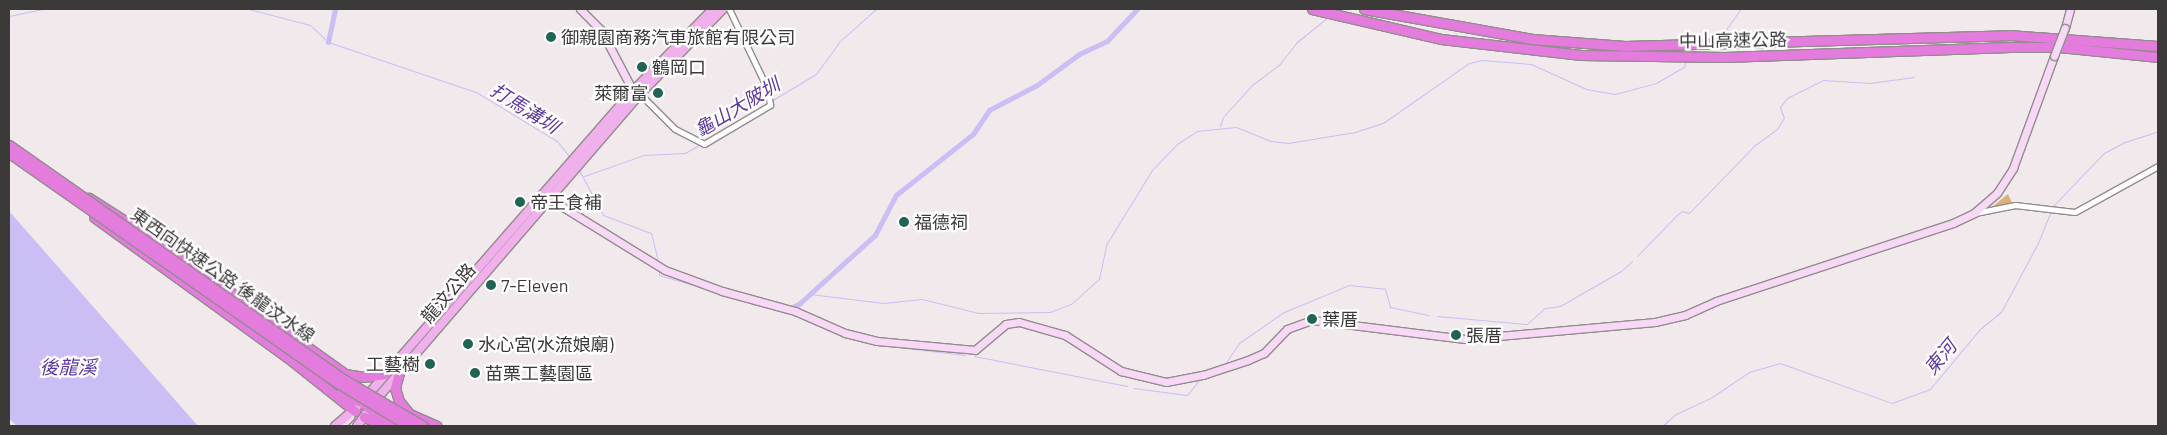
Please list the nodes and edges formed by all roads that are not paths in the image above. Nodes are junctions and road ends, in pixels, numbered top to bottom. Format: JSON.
{"nodes":[{"id":1,"x":580,"y":9,"type":"edge"},
{"id":2,"x":713,"y":9,"type":"edge"},
{"id":3,"x":723,"y":9,"type":"edge"},
{"id":4,"x":729,"y":9,"type":"edge"},
{"id":5,"x":1312,"y":9,"type":"edge"},
{"id":6,"x":1364,"y":9,"type":"edge"},
{"id":7,"x":2070,"y":9,"type":"edge"},
{"id":8,"x":2158,"y":46,"type":"edge"},
{"id":9,"x":2158,"y":57,"type":"edge"},
{"id":10,"x":637,"y":92,"type":"junction"},
{"id":11,"x":9,"y":145,"type":"edge"},
{"id":12,"x":9,"y":153,"type":"edge"},
{"id":13,"x":2158,"y":166,"type":"edge"},
{"id":14,"x":66,"y":192,"type":"junction"},
{"id":15,"x":82,"y":195,"type":"junction"},
{"id":16,"x":546,"y":197,"type":"junction"},
{"id":17,"x":1974,"y":213,"type":"junction"},
{"id":18,"x":399,"y":373,"type":"junction"},
{"id":19,"x":345,"y":374,"type":"junction"},
{"id":20,"x":385,"y":374,"type":"junction"},
{"id":21,"x":334,"y":392,"type":"junction"},
{"id":22,"x":368,"y":401,"type":"junction"},
{"id":23,"x":355,"y":411,"type":"junction"},
{"id":24,"x":408,"y":413,"type":"junction"},
{"id":25,"x":364,"y":417,"type":"junction"},
{"id":26,"x":335,"y":426,"type":"edge"},
{"id":27,"x":342,"y":426,"type":"edge"},
{"id":28,"x":353,"y":426,"type":"edge"},
{"id":29,"x":357,"y":426,"type":"edge"},
{"id":30,"x":386,"y":426,"type":"edge"},
{"id":31,"x":392,"y":426,"type":"edge"},
{"id":32,"x":409,"y":426,"type":"edge"},
{"id":33,"x":423,"y":426,"type":"edge"},
{"id":34,"x":437,"y":426,"type":"edge"}],
"edges":[{"from":1,"to":10,"type":"street"},
{"from":2,"to":10,"type":"main road"},
{"from":3,"to":10,"type":"main road"},
{"from":4,"to":10,"type":"street"},
{"from":5,"to":9,"type":"highway","name":"中山高速公路"},
{"from":6,"to":8,"type":"highway","name":"中山高速公路"},
{"from":7,"to":17,"type":"street","bridge":true},
{"from":10,"to":16,"type":"main road"},
{"from":11,"to":15,"type":"highway","name":"東西向快速公路 後龍汶水線","bridge":true},
{"from":12,"to":14,"type":"highway","name":"東西向快速公路 後龍汶水線","bridge":true},
{"from":13,"to":17,"type":"street"},
{"from":14,"to":21,"type":"highway"},
{"from":14,"to":32,"type":"highway","name":"東西向快速公路 後龍汶水線","bridge":true},
{"from":15,"to":19,"type":"highway"},
{"from":15,"to":33,"type":"highway","name":"東西向快速公路 後龍汶水線","bridge":true},
{"from":16,"to":17,"type":"street"},
{"from":16,"to":18,"type":"main road","name":"龍汶公路"},
{"from":16,"to":20,"type":"main road","name":"龍汶公路"},
{"from":18,"to":22,"type":"main road","name":"龍汶公路"},
{"from":18,"to":24,"type":"highway"},
{"from":19,"to":20,"type":"highway"},
{"from":19,"to":22,"type":"highway"},
{"from":20,"to":22,"type":"main road","name":"龍汶公路"},
{"from":21,"to":22,"type":"highway"},
{"from":21,"to":23,"type":"highway"},
{"from":22,"to":23,"type":"main road"},
{"from":22,"to":24,"type":"highway"},
{"from":22,"to":25,"type":"main road"},
{"from":22,"to":28,"type":"street"},
{"from":22,"to":31,"type":"highway"},
{"from":23,"to":26,"type":"main road"},
{"from":23,"to":27,"type":"street"},
{"from":24,"to":34,"type":"highway"},
{"from":25,"to":29,"type":"main road"},
{"from":25,"to":30,"type":"highway"}]}
